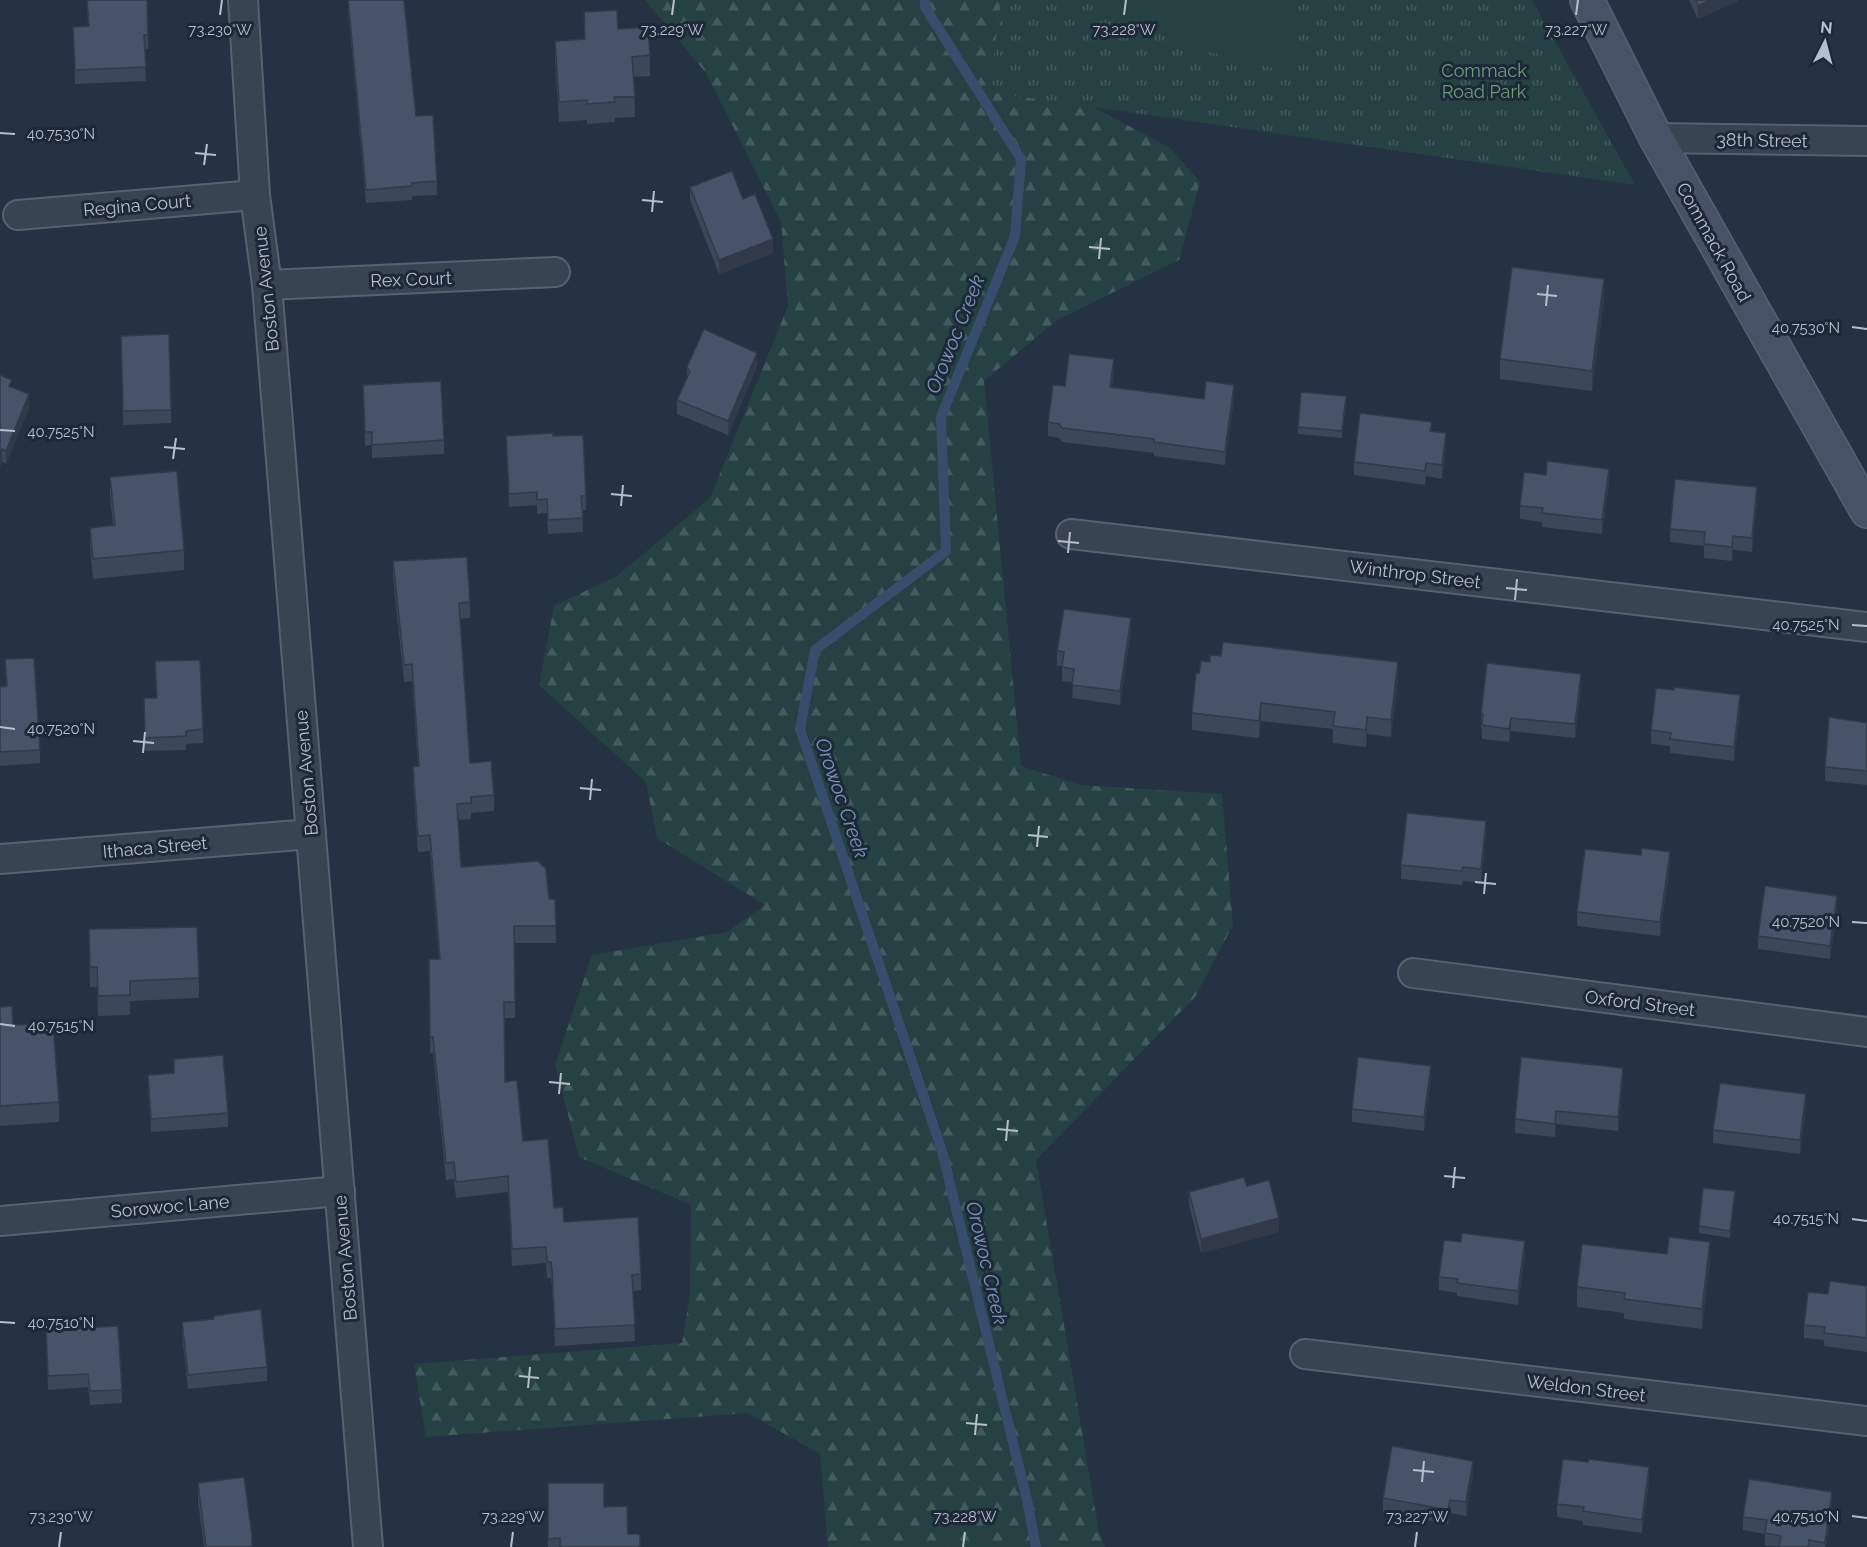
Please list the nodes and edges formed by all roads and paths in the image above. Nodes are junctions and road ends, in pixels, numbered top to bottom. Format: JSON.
{"nodes":[{"id":1,"x":243,"y":0,"type":"edge"},
{"id":2,"x":1587,"y":0,"type":"edge"},
{"id":3,"x":1656,"y":138,"type":"junction"},
{"id":4,"x":1867,"y":141,"type":"edge"},
{"id":5,"x":255,"y":195,"type":"junction"},
{"id":6,"x":18,"y":215,"type":"dead end"},
{"id":7,"x":555,"y":272,"type":"dead end"},
{"id":8,"x":267,"y":285,"type":"junction"},
{"id":9,"x":1867,"y":511,"type":"edge"},
{"id":10,"x":1071,"y":534,"type":"dead end"},
{"id":11,"x":1867,"y":627,"type":"edge"},
{"id":12,"x":311,"y":834,"type":"junction"},
{"id":13,"x":0,"y":859,"type":"edge"},
{"id":14,"x":1413,"y":973,"type":"dead end"},
{"id":15,"x":1867,"y":1032,"type":"edge"},
{"id":16,"x":340,"y":1191,"type":"junction"},
{"id":17,"x":0,"y":1221,"type":"edge"},
{"id":18,"x":1305,"y":1354,"type":"dead end"},
{"id":19,"x":1867,"y":1421,"type":"edge"},
{"id":20,"x":368,"y":1547,"type":"edge"}],
"edges":[{"from":1,"to":5,"type":"street","name":"Boston Avenue"},
{"from":2,"to":3,"type":"street","name":"Commack Road"},
{"from":3,"to":4,"type":"street","name":"38th Street"},
{"from":3,"to":9,"type":"street","name":"Commack Road"},
{"from":5,"to":6,"type":"street","name":"Regina Court"},
{"from":5,"to":8,"type":"street","name":"Boston Avenue"},
{"from":7,"to":8,"type":"street","name":"Rex Court"},
{"from":8,"to":12,"type":"street","name":"Boston Avenue"},
{"from":10,"to":11,"type":"street","name":"Winthrop Street"},
{"from":12,"to":13,"type":"street","name":"Ithaca Street"},
{"from":12,"to":16,"type":"street","name":"Boston Avenue"},
{"from":14,"to":15,"type":"street","name":"Oxford Street"},
{"from":16,"to":17,"type":"street","name":"Sorowoc Lane"},
{"from":16,"to":20,"type":"street","name":"Boston Avenue"},
{"from":18,"to":19,"type":"street","name":"Weldon Street"}]}
